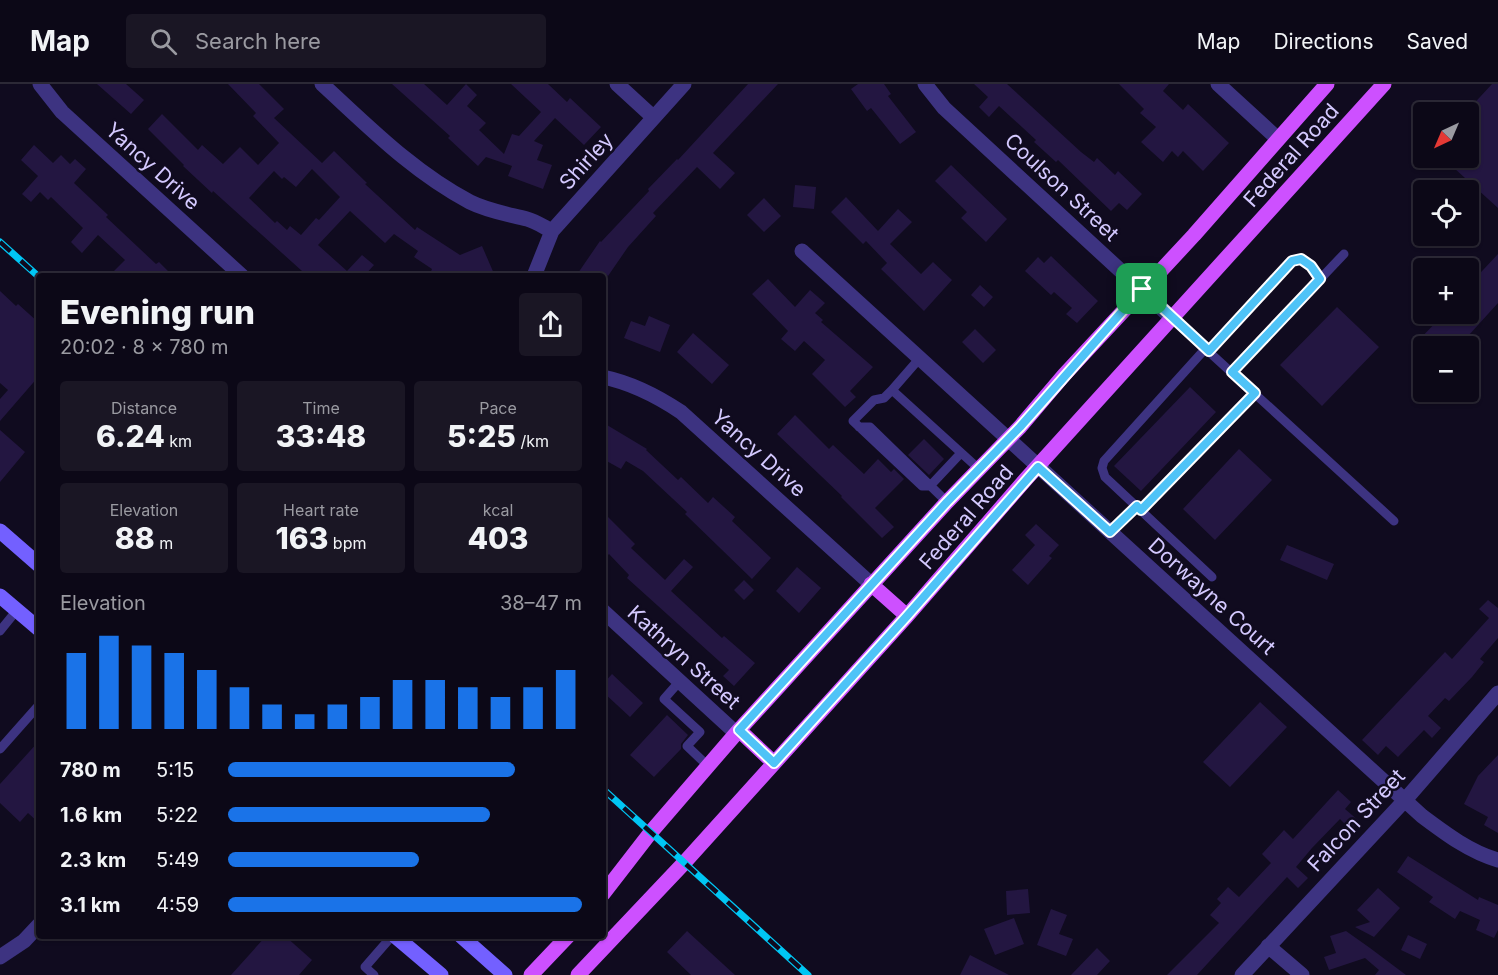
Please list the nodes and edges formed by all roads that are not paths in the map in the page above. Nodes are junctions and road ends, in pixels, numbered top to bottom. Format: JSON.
{"nodes":[{"id":1,"x":40,"y":84,"type":"edge"},
{"id":2,"x":322,"y":84,"type":"edge"},
{"id":3,"x":617,"y":84,"type":"edge"},
{"id":4,"x":684,"y":84,"type":"edge"},
{"id":5,"x":926,"y":84,"type":"edge"},
{"id":6,"x":1218,"y":84,"type":"edge"},
{"id":7,"x":1327,"y":84,"type":"edge"},
{"id":8,"x":1384,"y":84,"type":"edge"},
{"id":9,"x":653,"y":117,"type":"junction"},
{"id":10,"x":1278,"y":139,"type":"junction"},
{"id":11,"x":552,"y":231,"type":"junction"},
{"id":12,"x":802,"y":251,"type":"dead end"},
{"id":13,"x":1344,"y":254,"type":"dead end"},
{"id":14,"x":239,"y":273,"type":"edge"},
{"id":15,"x":535,"y":273,"type":"edge"},
{"id":16,"x":1320,"y":279,"type":"junction"},
{"id":17,"x":1142,"y":289,"type":"junction"},
{"id":18,"x":1173,"y":319,"type":"junction"},
{"id":19,"x":1208,"y":350,"type":"junction"},
{"id":20,"x":919,"y":358,"type":"junction"},
{"id":21,"x":1232,"y":372,"type":"junction"},
{"id":22,"x":606,"y":378,"type":"edge"},
{"id":23,"x":892,"y":390,"type":"junction"},
{"id":24,"x":1255,"y":393,"type":"junction"},
{"id":25,"x":1008,"y":440,"type":"junction"},
{"id":26,"x":961,"y":453,"type":"junction"},
{"id":27,"x":1038,"y":467,"type":"junction"},
{"id":28,"x":979,"y":469,"type":"junction"},
{"id":29,"x":930,"y":486,"type":"junction"},
{"id":30,"x":947,"y":502,"type":"junction"},
{"id":31,"x":1139,"y":508,"type":"junction"},
{"id":32,"x":1394,"y":521,"type":"dead end"},
{"id":33,"x":0,"y":531,"type":"edge"},
{"id":34,"x":1110,"y":532,"type":"junction"},
{"id":35,"x":36,"y":562,"type":"edge"},
{"id":36,"x":1212,"y":577,"type":"dead end"},
{"id":37,"x":871,"y":584,"type":"junction"},
{"id":38,"x":0,"y":596,"type":"edge"},
{"id":39,"x":17,"y":610,"type":"junction"},
{"id":40,"x":606,"y":614,"type":"edge"},
{"id":41,"x":907,"y":616,"type":"junction"},
{"id":42,"x":36,"y":626,"type":"edge"},
{"id":43,"x":0,"y":631,"type":"edge"},
{"id":44,"x":680,"y":682,"type":"junction"},
{"id":45,"x":1498,"y":693,"type":"edge"},
{"id":46,"x":36,"y":708,"type":"edge"},
{"id":47,"x":737,"y":732,"type":"junction"},
{"id":48,"x":0,"y":749,"type":"edge"},
{"id":49,"x":774,"y":763,"type":"junction"},
{"id":50,"x":708,"y":766,"type":"junction"},
{"id":51,"x":1405,"y":800,"type":"junction"},
{"id":52,"x":1498,"y":860,"type":"edge"},
{"id":53,"x":606,"y":890,"type":"edge"},
{"id":54,"x":36,"y":928,"type":"edge"},
{"id":55,"x":390,"y":939,"type":"edge"},
{"id":56,"x":396,"y":939,"type":"edge"},
{"id":57,"x":468,"y":939,"type":"edge"},
{"id":58,"x":565,"y":939,"type":"edge"},
{"id":59,"x":1268,"y":946,"type":"junction"},
{"id":60,"x":0,"y":957,"type":"edge"},
{"id":61,"x":432,"y":972,"type":"edge"},
{"id":62,"x":374,"y":975,"type":"edge"},
{"id":63,"x":505,"y":975,"type":"edge"},
{"id":64,"x":531,"y":975,"type":"edge"},
{"id":65,"x":579,"y":975,"type":"edge"},
{"id":66,"x":1242,"y":975,"type":"edge"},
{"id":67,"x":1302,"y":975,"type":"edge"}],
"edges":[{"from":1,"to":14,"type":"street","name":"Yancy Drive"},
{"from":2,"to":11,"type":"street"},
{"from":3,"to":9,"type":"street"},
{"from":4,"to":9,"type":"street","name":"Shirley"},
{"from":5,"to":17,"type":"street","name":"Coulson Street"},
{"from":6,"to":10,"type":"street"},
{"from":7,"to":10,"type":"main road","name":"Federal Road"},
{"from":8,"to":18,"type":"main road","name":"Federal Road"},
{"from":9,"to":11,"type":"street","name":"Shirley"},
{"from":10,"to":17,"type":"main road","name":"Federal Road"},
{"from":11,"to":15,"type":"street","name":"Shirley"},
{"from":12,"to":20,"type":"street","name":"Dorwayne Court"},
{"from":13,"to":16,"type":"lane"},
{"from":16,"to":19,"type":"lane"},
{"from":16,"to":21,"type":"lane"},
{"from":17,"to":18,"type":"street","name":"Coulson Street"},
{"from":17,"to":25,"type":"main road","name":"Federal Road"},
{"from":18,"to":19,"type":"lane"},
{"from":18,"to":27,"type":"main road","name":"Federal Road"},
{"from":19,"to":21,"type":"lane"},
{"from":19,"to":31,"type":"lane"},
{"from":20,"to":23,"type":"lane"},
{"from":20,"to":25,"type":"street","name":"Dorwayne Court"},
{"from":21,"to":24,"type":"lane"},
{"from":22,"to":37,"type":"street","name":"Yancy Drive"},
{"from":23,"to":26,"type":"lane"},
{"from":23,"to":29,"type":"lane"},
{"from":24,"to":31,"type":"lane"},
{"from":24,"to":32,"type":"lane"},
{"from":25,"to":27,"type":"street","name":"Dorwayne Court"},
{"from":25,"to":28,"type":"main road","name":"Federal Road"},
{"from":26,"to":28,"type":"lane"},
{"from":26,"to":29,"type":"lane"},
{"from":27,"to":34,"type":"street","name":"Dorwayne Court"},
{"from":27,"to":41,"type":"main road","name":"Federal Road"},
{"from":28,"to":30,"type":"main road","name":"Federal Road"},
{"from":29,"to":30,"type":"lane"},
{"from":30,"to":37,"type":"main road","name":"Federal Road"},
{"from":31,"to":34,"type":"lane"},
{"from":31,"to":36,"type":"lane"},
{"from":33,"to":35,"type":"main road"},
{"from":34,"to":51,"type":"street","name":"Dorwayne Court"},
{"from":37,"to":41,"type":"main road"},
{"from":37,"to":47,"type":"main road","name":"Federal Road"},
{"from":38,"to":39,"type":"main road"},
{"from":39,"to":42,"type":"main road"},
{"from":39,"to":43,"type":"lane"},
{"from":40,"to":44,"type":"street","name":"Kathryn Street"},
{"from":41,"to":49,"type":"main road","name":"Federal Road"},
{"from":44,"to":47,"type":"street","name":"Kathryn Street"},
{"from":44,"to":50,"type":"lane"},
{"from":45,"to":51,"type":"street","name":"Falcon Street"},
{"from":46,"to":48,"type":"lane"},
{"from":47,"to":49,"type":"main road"},
{"from":47,"to":50,"type":"main road","name":"Federal Road"},
{"from":49,"to":65,"type":"main road","name":"Federal Road"},
{"from":50,"to":53,"type":"main road","name":"Federal Road"},
{"from":51,"to":52,"type":"street","name":"Dorwayne Court"},
{"from":51,"to":59,"type":"street","name":"Falcon Street"},
{"from":54,"to":60,"type":"street"},
{"from":55,"to":62,"type":"lane"},
{"from":56,"to":61,"type":"main road"},
{"from":57,"to":63,"type":"main road"},
{"from":58,"to":64,"type":"main road"},
{"from":59,"to":66,"type":"street","name":"Falcon Street"},
{"from":59,"to":67,"type":"street"}]}
